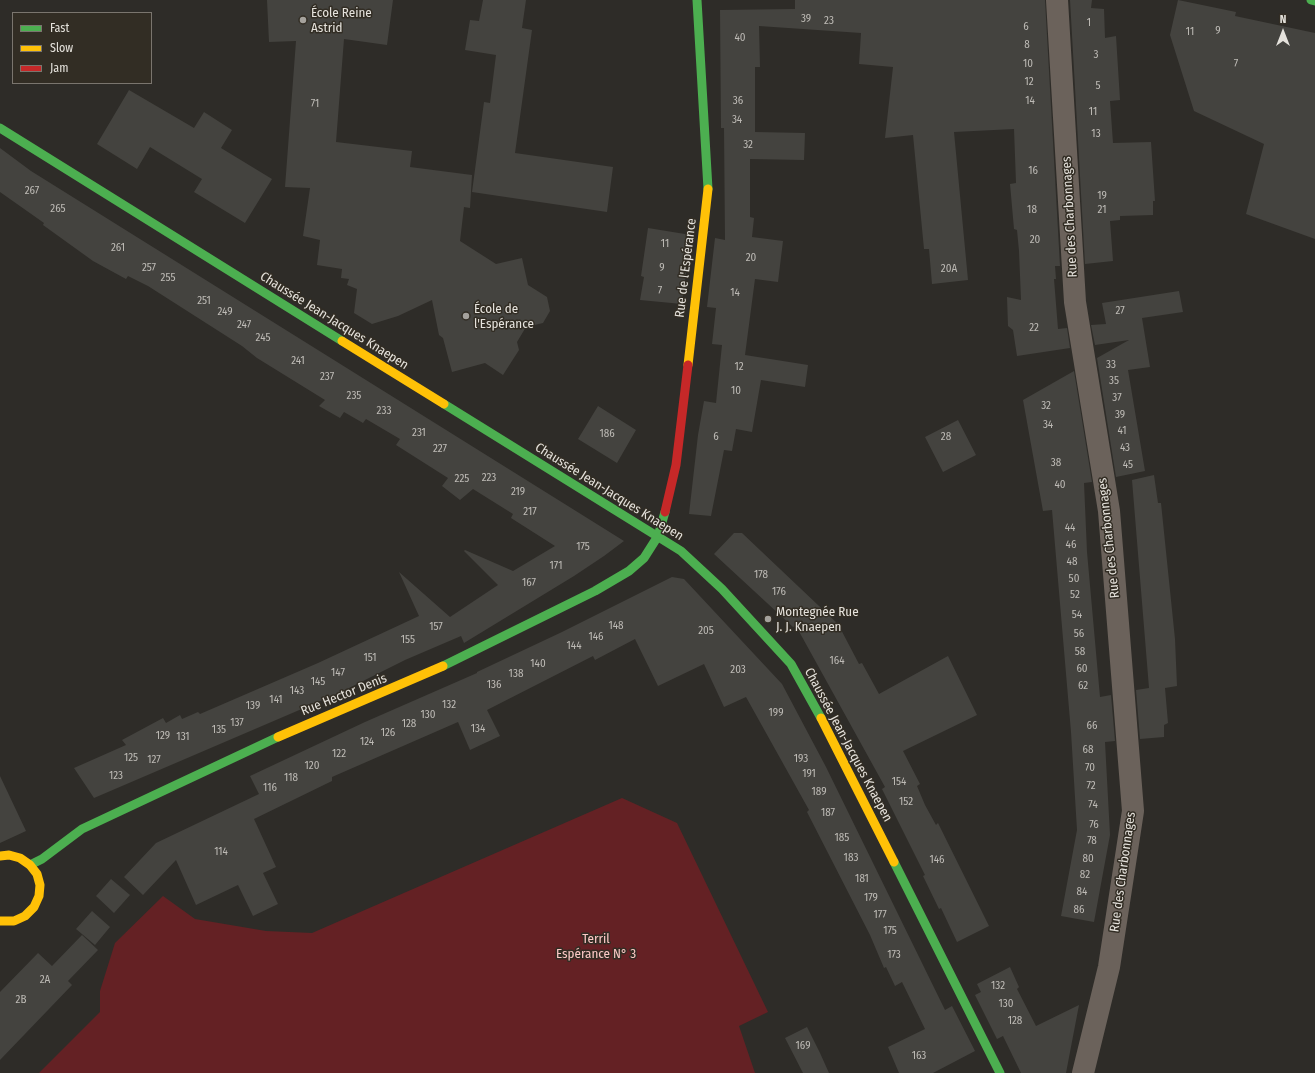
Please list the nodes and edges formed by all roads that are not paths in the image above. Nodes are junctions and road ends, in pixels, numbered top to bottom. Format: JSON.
{"nodes":[{"id":1,"x":697,"y":0,"type":"edge"},
{"id":2,"x":1057,"y":0,"type":"edge"},
{"id":3,"x":1311,"y":0,"type":"edge"},
{"id":4,"x":1315,"y":1,"type":"edge"},
{"id":5,"x":0,"y":128,"type":"edge"},
{"id":6,"x":658,"y":536,"type":"junction"},
{"id":7,"x":0,"y":856,"type":"edge"},
{"id":8,"x":30,"y":865,"type":"junction"},
{"id":9,"x":0,"y":921,"type":"edge"},
{"id":10,"x":1000,"y":1073,"type":"edge"},
{"id":11,"x":1082,"y":1073,"type":"edge"}],
"edges":[{"from":1,"to":6,"type":"street","name":"Rue de l'Espérance"},
{"from":2,"to":11,"type":"street","name":"Rue des Charbonnages"},
{"from":3,"to":4,"type":"street"},
{"from":5,"to":6,"type":"street","name":"Chaussée Jean-Jacques Knaepen"},
{"from":6,"to":8,"type":"street","name":"Rue Hector Denis"},
{"from":6,"to":10,"type":"street","name":"Chaussée Jean-Jacques Knaepen"},
{"from":7,"to":8,"type":"street"},
{"from":8,"to":9,"type":"street"}]}
